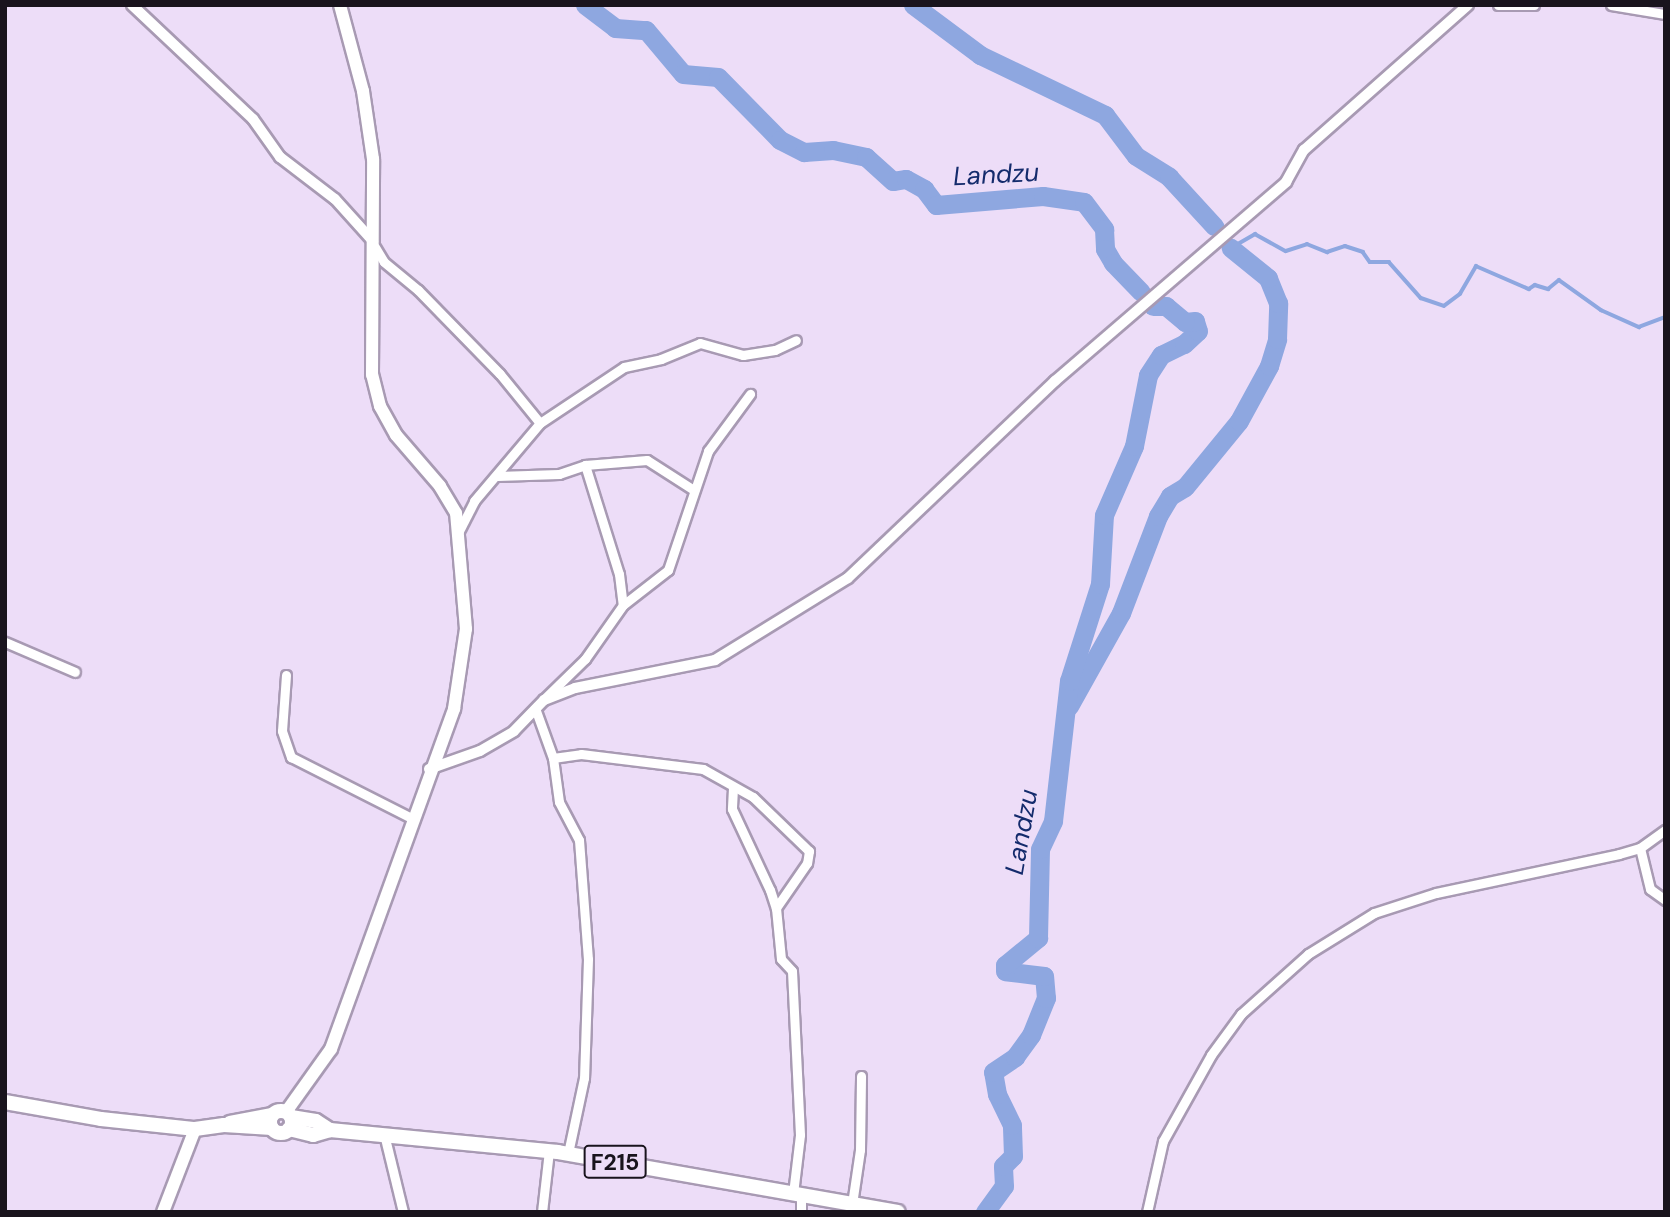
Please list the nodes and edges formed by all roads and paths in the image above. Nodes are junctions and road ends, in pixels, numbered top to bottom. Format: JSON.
{"nodes":[{"id":1,"x":132,"y":5,"type":"edge"},
{"id":2,"x":340,"y":5,"type":"edge"},
{"id":3,"x":1468,"y":5,"type":"edge"},
{"id":4,"x":1498,"y":5,"type":"edge"},
{"id":5,"x":1534,"y":5,"type":"edge"},
{"id":6,"x":1611,"y":5,"type":"edge"},
{"id":7,"x":1665,"y":14,"type":"edge"},
{"id":8,"x":373,"y":242,"type":"junction"},
{"id":9,"x":796,"y":340,"type":"dead end"},
{"id":10,"x":750,"y":394,"type":"dead end"},
{"id":11,"x":540,"y":423,"type":"junction"},
{"id":12,"x":585,"y":465,"type":"junction"},
{"id":13,"x":497,"y":476,"type":"junction"},
{"id":14,"x":694,"y":490,"type":"junction"},
{"id":15,"x":459,"y":531,"type":"junction"},
{"id":16,"x":623,"y":605,"type":"junction"},
{"id":17,"x":5,"y":642,"type":"edge"},
{"id":18,"x":75,"y":672,"type":"dead end"},
{"id":19,"x":286,"y":675,"type":"dead end"},
{"id":20,"x":544,"y":699,"type":"junction"},
{"id":21,"x":536,"y":708,"type":"junction"},
{"id":22,"x":553,"y":758,"type":"junction"},
{"id":23,"x":429,"y":769,"type":"junction"},
{"id":24,"x":733,"y":788,"type":"junction"},
{"id":25,"x":411,"y":818,"type":"junction"},
{"id":26,"x":1665,"y":830,"type":"edge"},
{"id":27,"x":1640,"y":848,"type":"junction"},
{"id":28,"x":1665,"y":901,"type":"edge"},
{"id":29,"x":776,"y":908,"type":"junction"},
{"id":30,"x":861,"y":1076,"type":"dead end"},
{"id":31,"x":5,"y":1102,"type":"edge"},
{"id":32,"x":282,"y":1120,"type":"junction"},
{"id":33,"x":195,"y":1129,"type":"junction"},
{"id":34,"x":384,"y":1134,"type":"junction"},
{"id":35,"x":549,"y":1151,"type":"junction"},
{"id":36,"x":568,"y":1153,"type":"junction"},
{"id":37,"x":797,"y":1195,"type":"junction"},
{"id":38,"x":852,"y":1204,"type":"junction"},
{"id":39,"x":163,"y":1212,"type":"edge"},
{"id":40,"x":403,"y":1212,"type":"edge"},
{"id":41,"x":542,"y":1212,"type":"edge"},
{"id":42,"x":801,"y":1212,"type":"edge"},
{"id":43,"x":898,"y":1212,"type":"edge"},
{"id":44,"x":1147,"y":1212,"type":"edge"}],
"edges":[{"from":1,"to":8,"type":"street"},
{"from":2,"to":8,"type":"main road"},
{"from":3,"to":20,"type":"street"},
{"from":4,"to":5,"type":"street"},
{"from":6,"to":7,"type":"street"},
{"from":8,"to":11,"type":"street"},
{"from":8,"to":15,"type":"main road"},
{"from":9,"to":11,"type":"street"},
{"from":10,"to":14,"type":"street"},
{"from":11,"to":13,"type":"street"},
{"from":12,"to":13,"type":"street"},
{"from":12,"to":14,"type":"street"},
{"from":12,"to":16,"type":"street"},
{"from":13,"to":15,"type":"street"},
{"from":14,"to":16,"type":"street"},
{"from":15,"to":23,"type":"main road"},
{"from":16,"to":20,"type":"street"},
{"from":17,"to":18,"type":"street"},
{"from":19,"to":25,"type":"street"},
{"from":20,"to":21,"type":"street"},
{"from":21,"to":22,"type":"street"},
{"from":21,"to":23,"type":"street"},
{"from":22,"to":24,"type":"street"},
{"from":22,"to":36,"type":"street"},
{"from":23,"to":25,"type":"main road"},
{"from":24,"to":29,"type":"street"},
{"from":24,"to":29,"type":"street"},
{"from":25,"to":32,"type":"main road"},
{"from":26,"to":27,"type":"street"},
{"from":27,"to":28,"type":"street"},
{"from":27,"to":44,"type":"street"},
{"from":29,"to":37,"type":"street"},
{"from":30,"to":38,"type":"street"},
{"from":31,"to":33,"type":"main road","number":"F215"},
{"from":32,"to":33,"type":"main road","number":"F215"},
{"from":32,"to":34,"type":"main road","number":"F215"},
{"from":33,"to":39,"type":"main road"},
{"from":34,"to":35,"type":"main road","number":"F215"},
{"from":34,"to":40,"type":"street"},
{"from":35,"to":36,"type":"main road","number":"F215"},
{"from":35,"to":41,"type":"street"},
{"from":36,"to":37,"type":"main road","number":"F215"},
{"from":37,"to":38,"type":"main road","number":"F215"},
{"from":37,"to":42,"type":"street"},
{"from":38,"to":43,"type":"main road","number":"F215"}]}
